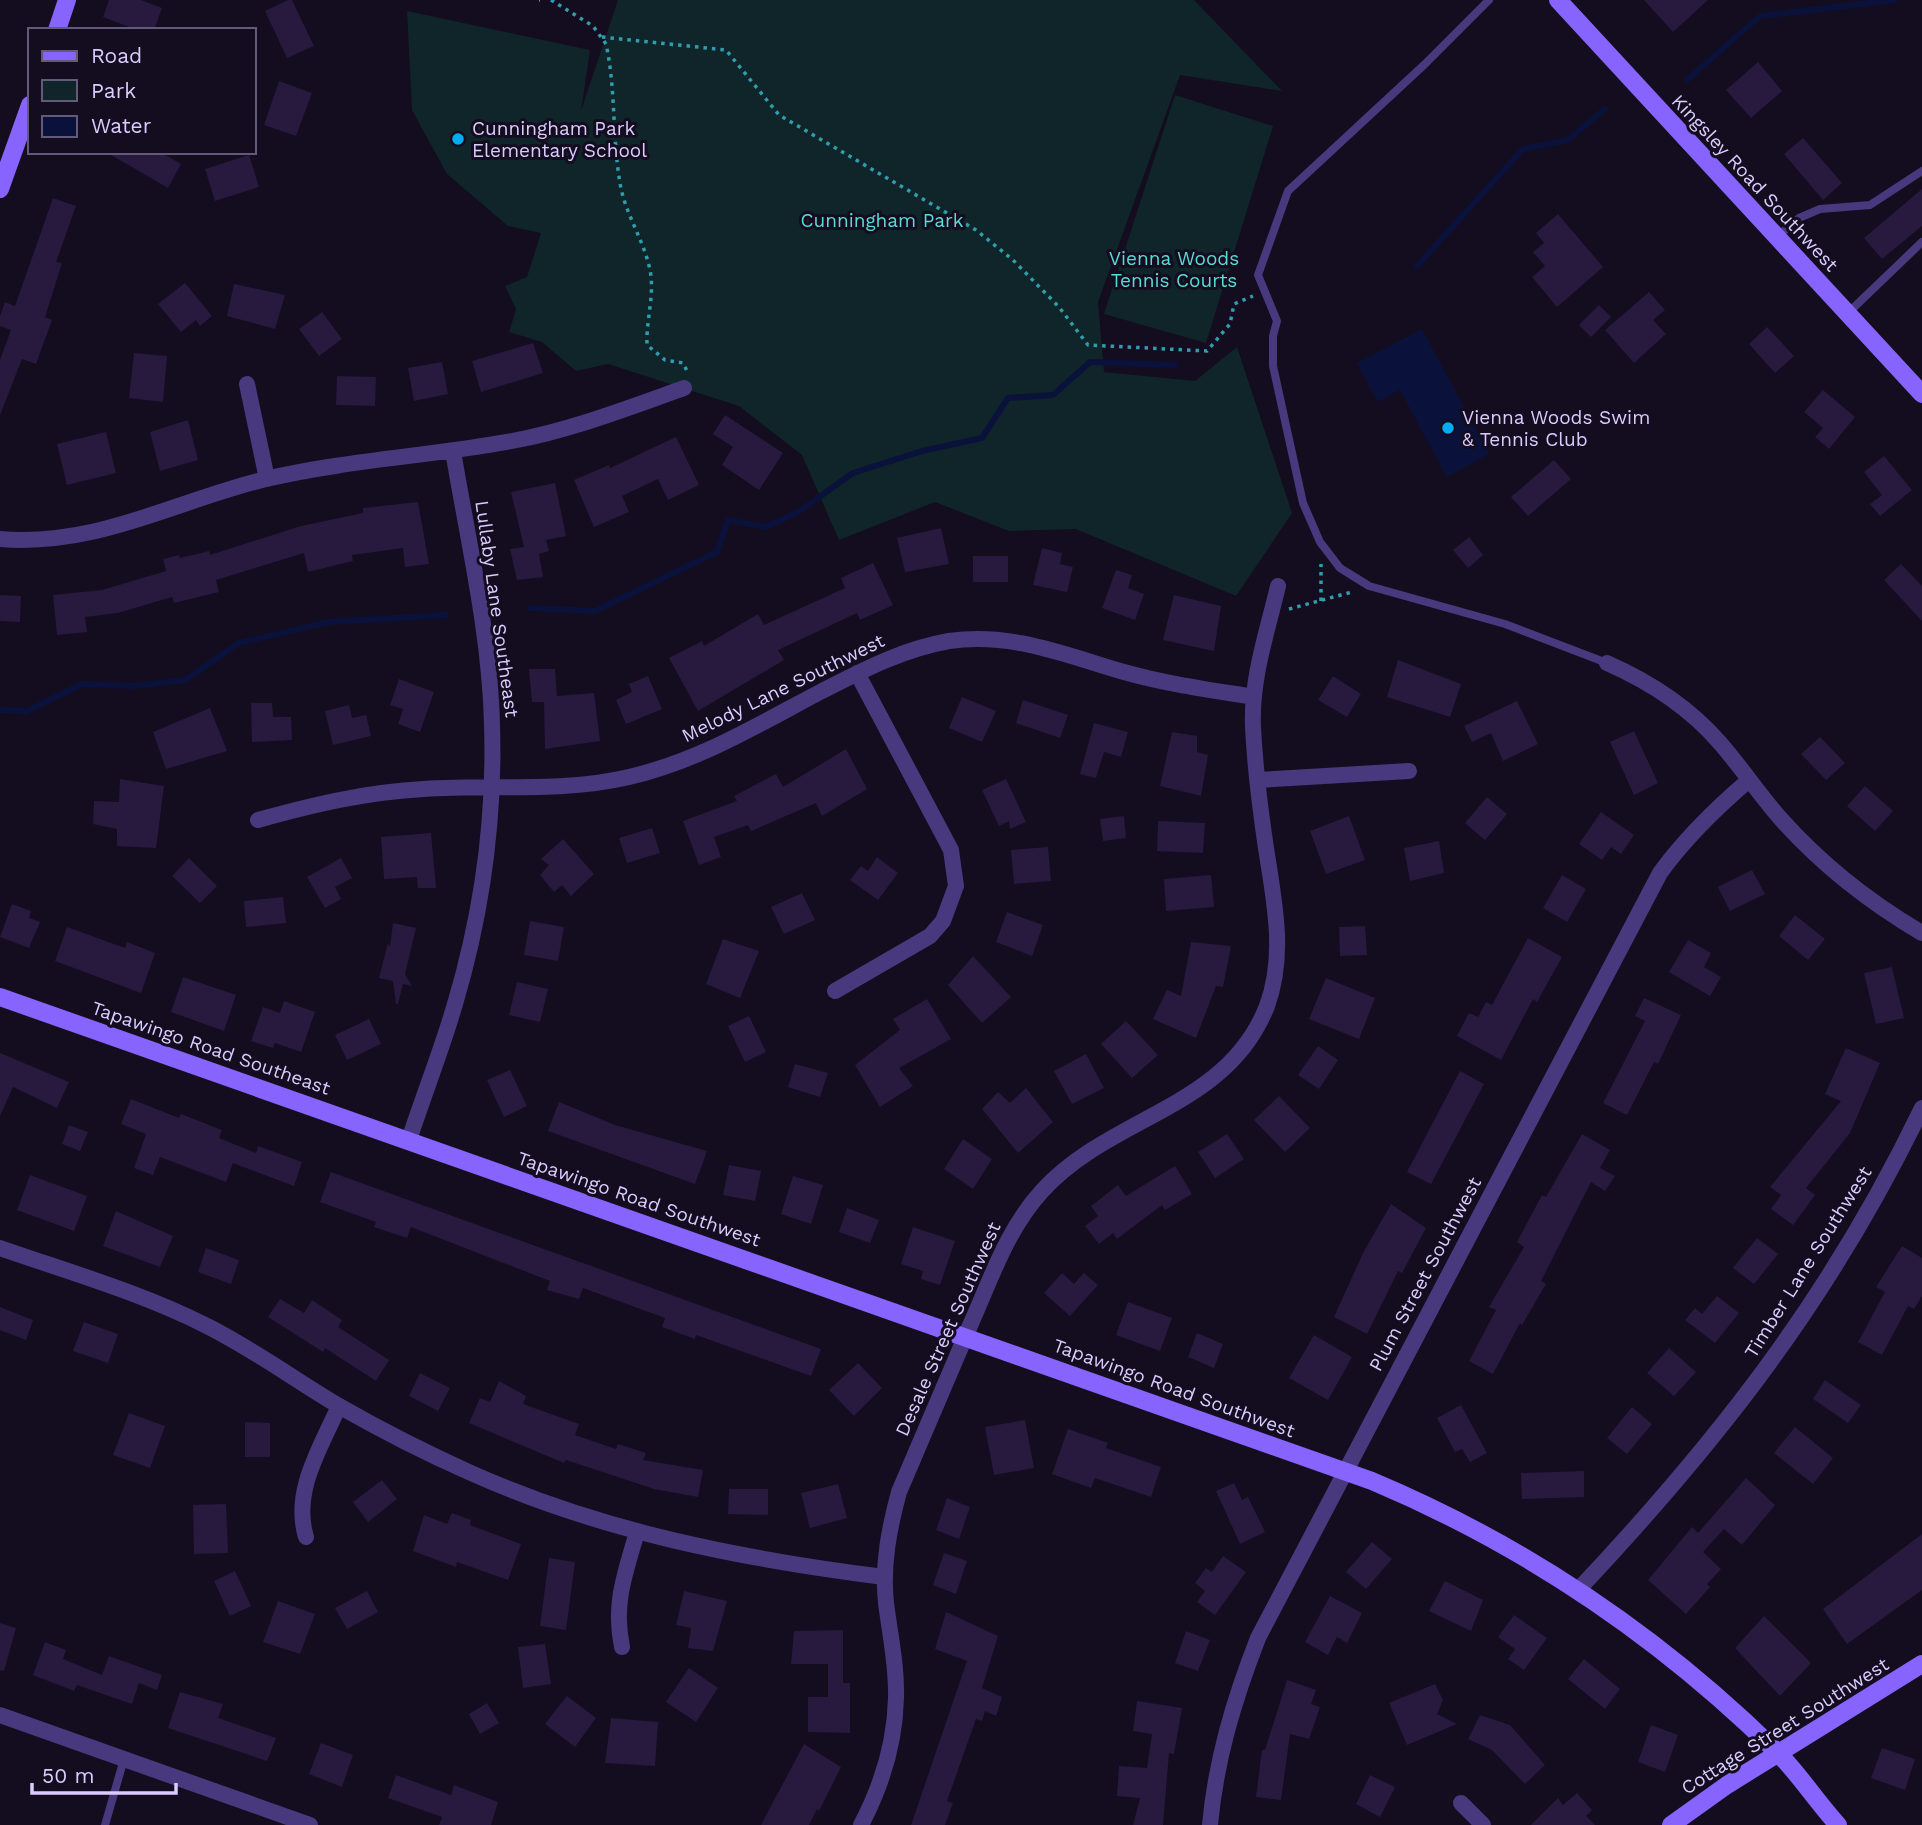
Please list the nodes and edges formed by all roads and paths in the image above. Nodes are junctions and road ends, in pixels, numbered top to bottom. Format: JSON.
{"nodes":[{"id":1,"x":67,"y":0,"type":"edge"},
{"id":2,"x":551,"y":0,"type":"edge"},
{"id":3,"x":1489,"y":0,"type":"edge"},
{"id":4,"x":1558,"y":0,"type":"edge"},
{"id":5,"x":58,"y":28,"type":"edge"},
{"id":6,"x":602,"y":37,"type":"junction"},
{"id":7,"x":28,"y":111,"type":"edge"},
{"id":8,"x":1922,"y":171,"type":"edge"},
{"id":9,"x":0,"y":189,"type":"edge"},
{"id":10,"x":1777,"y":237,"type":"junction"},
{"id":11,"x":1922,"y":243,"type":"edge"},
{"id":12,"x":1264,"y":291,"type":"junction"},
{"id":13,"x":1848,"y":313,"type":"junction"},
{"id":14,"x":247,"y":384,"type":"dead end"},
{"id":15,"x":684,"y":388,"type":"joint"},
{"id":16,"x":1922,"y":394,"type":"edge"},
{"id":17,"x":453,"y":451,"type":"junction"},
{"id":18,"x":267,"y":479,"type":"junction"},
{"id":19,"x":0,"y":539,"type":"edge"},
{"id":20,"x":1320,"y":542,"type":"junction"},
{"id":21,"x":1278,"y":586,"type":"dead end"},
{"id":22,"x":1370,"y":586,"type":"junction"},
{"id":23,"x":1321,"y":601,"type":"junction"},
{"id":24,"x":1273,"y":606,"type":"junction"},
{"id":25,"x":1607,"y":663,"type":"joint"},
{"id":26,"x":857,"y":673,"type":"junction"},
{"id":27,"x":1254,"y":697,"type":"junction"},
{"id":28,"x":1409,"y":771,"type":"dead end"},
{"id":29,"x":1258,"y":779,"type":"junction"},
{"id":30,"x":1749,"y":780,"type":"junction"},
{"id":31,"x":493,"y":787,"type":"junction"},
{"id":32,"x":258,"y":820,"type":"dead end"},
{"id":33,"x":1922,"y":933,"type":"edge"},
{"id":34,"x":835,"y":991,"type":"dead end"},
{"id":35,"x":0,"y":996,"type":"edge"},
{"id":36,"x":1922,"y":1108,"type":"edge"},
{"id":37,"x":409,"y":1140,"type":"junction"},
{"id":38,"x":0,"y":1248,"type":"edge"},
{"id":39,"x":966,"y":1336,"type":"junction"},
{"id":40,"x":339,"y":1406,"type":"junction"},
{"id":41,"x":1344,"y":1472,"type":"junction"},
{"id":42,"x":637,"y":1532,"type":"junction"},
{"id":43,"x":306,"y":1537,"type":"dead end"},
{"id":44,"x":884,"y":1577,"type":"junction"},
{"id":45,"x":1579,"y":1589,"type":"junction"},
{"id":46,"x":622,"y":1647,"type":"dead end"},
{"id":47,"x":1922,"y":1664,"type":"edge"},
{"id":48,"x":0,"y":1715,"type":"edge"},
{"id":49,"x":1779,"y":1754,"type":"junction"},
{"id":50,"x":124,"y":1759,"type":"junction"},
{"id":51,"x":1461,"y":1803,"type":"dead end"},
{"id":52,"x":104,"y":1825,"type":"edge"},
{"id":53,"x":310,"y":1825,"type":"edge"},
{"id":54,"x":861,"y":1825,"type":"edge"},
{"id":55,"x":1210,"y":1825,"type":"edge"},
{"id":56,"x":1483,"y":1825,"type":"edge"},
{"id":57,"x":1671,"y":1825,"type":"edge"},
{"id":58,"x":1838,"y":1825,"type":"edge"}],
"edges":[{"from":1,"to":5,"type":"street"},
{"from":2,"to":6,"type":"path"},
{"from":3,"to":12,"type":"lane"},
{"from":4,"to":10,"type":"street","name":"Kingsley Road Southwest"},
{"from":6,"to":12,"type":"path"},
{"from":6,"to":15,"type":"path"},
{"from":7,"to":9,"type":"street"},
{"from":8,"to":10,"type":"lane"},
{"from":10,"to":13,"type":"street","name":"Kingsley Road Southwest"},
{"from":11,"to":13,"type":"lane"},
{"from":12,"to":20,"type":"lane"},
{"from":13,"to":16,"type":"street","name":"Kingsley Road Southwest"},
{"from":14,"to":18,"type":"street"},
{"from":15,"to":17,"type":"street"},
{"from":17,"to":18,"type":"street"},
{"from":17,"to":31,"type":"street","name":"Lullaby Lane Southeast"},
{"from":18,"to":19,"type":"street"},
{"from":20,"to":22,"type":"lane"},
{"from":20,"to":23,"type":"path"},
{"from":21,"to":24,"type":"street","name":"Desale Street Southwest"},
{"from":22,"to":23,"type":"path"},
{"from":22,"to":25,"type":"lane"},
{"from":23,"to":24,"type":"path"},
{"from":24,"to":27,"type":"street","name":"Desale Street Southwest"},
{"from":25,"to":30,"type":"street"},
{"from":26,"to":27,"type":"street","name":"Melody Lane Southwest"},
{"from":26,"to":31,"type":"street","name":"Melody Lane Southwest"},
{"from":26,"to":34,"type":"street"},
{"from":27,"to":29,"type":"street","name":"Desale Street Southwest"},
{"from":28,"to":29,"type":"street"},
{"from":29,"to":39,"type":"street","name":"Desale Street Southwest"},
{"from":30,"to":33,"type":"street"},
{"from":30,"to":41,"type":"street","name":"Plum Street Southwest"},
{"from":31,"to":32,"type":"street","name":"Melody Lane Southwest"},
{"from":31,"to":37,"type":"street","name":"Lullaby Lane Southeast"},
{"from":35,"to":37,"type":"street","name":"Tapawingo Road Southeast"},
{"from":36,"to":45,"type":"street","name":"Timber Lane Southwest"},
{"from":37,"to":39,"type":"street","name":"Tapawingo Road Southwest"},
{"from":38,"to":40,"type":"street"},
{"from":39,"to":41,"type":"street","name":"Tapawingo Road Southwest"},
{"from":39,"to":44,"type":"street","name":"Desale Street Southwest"},
{"from":40,"to":42,"type":"street"},
{"from":40,"to":43,"type":"street"},
{"from":41,"to":45,"type":"street","name":"Tapawingo Road Southwest"},
{"from":41,"to":55,"type":"street","name":"Plum Street Southwest"},
{"from":42,"to":44,"type":"street"},
{"from":42,"to":46,"type":"street"},
{"from":44,"to":54,"type":"street","name":"Desale Street Southwest"},
{"from":45,"to":49,"type":"street","name":"Tapawingo Road Southwest"},
{"from":47,"to":49,"type":"street","name":"Cottage Street Southwest"},
{"from":48,"to":50,"type":"street"},
{"from":49,"to":57,"type":"street","name":"Cottage Street Southwest"},
{"from":49,"to":58,"type":"street","name":"Tapawingo Road Southwest"},
{"from":50,"to":52,"type":"lane"},
{"from":50,"to":53,"type":"street"},
{"from":51,"to":56,"type":"street"}]}
